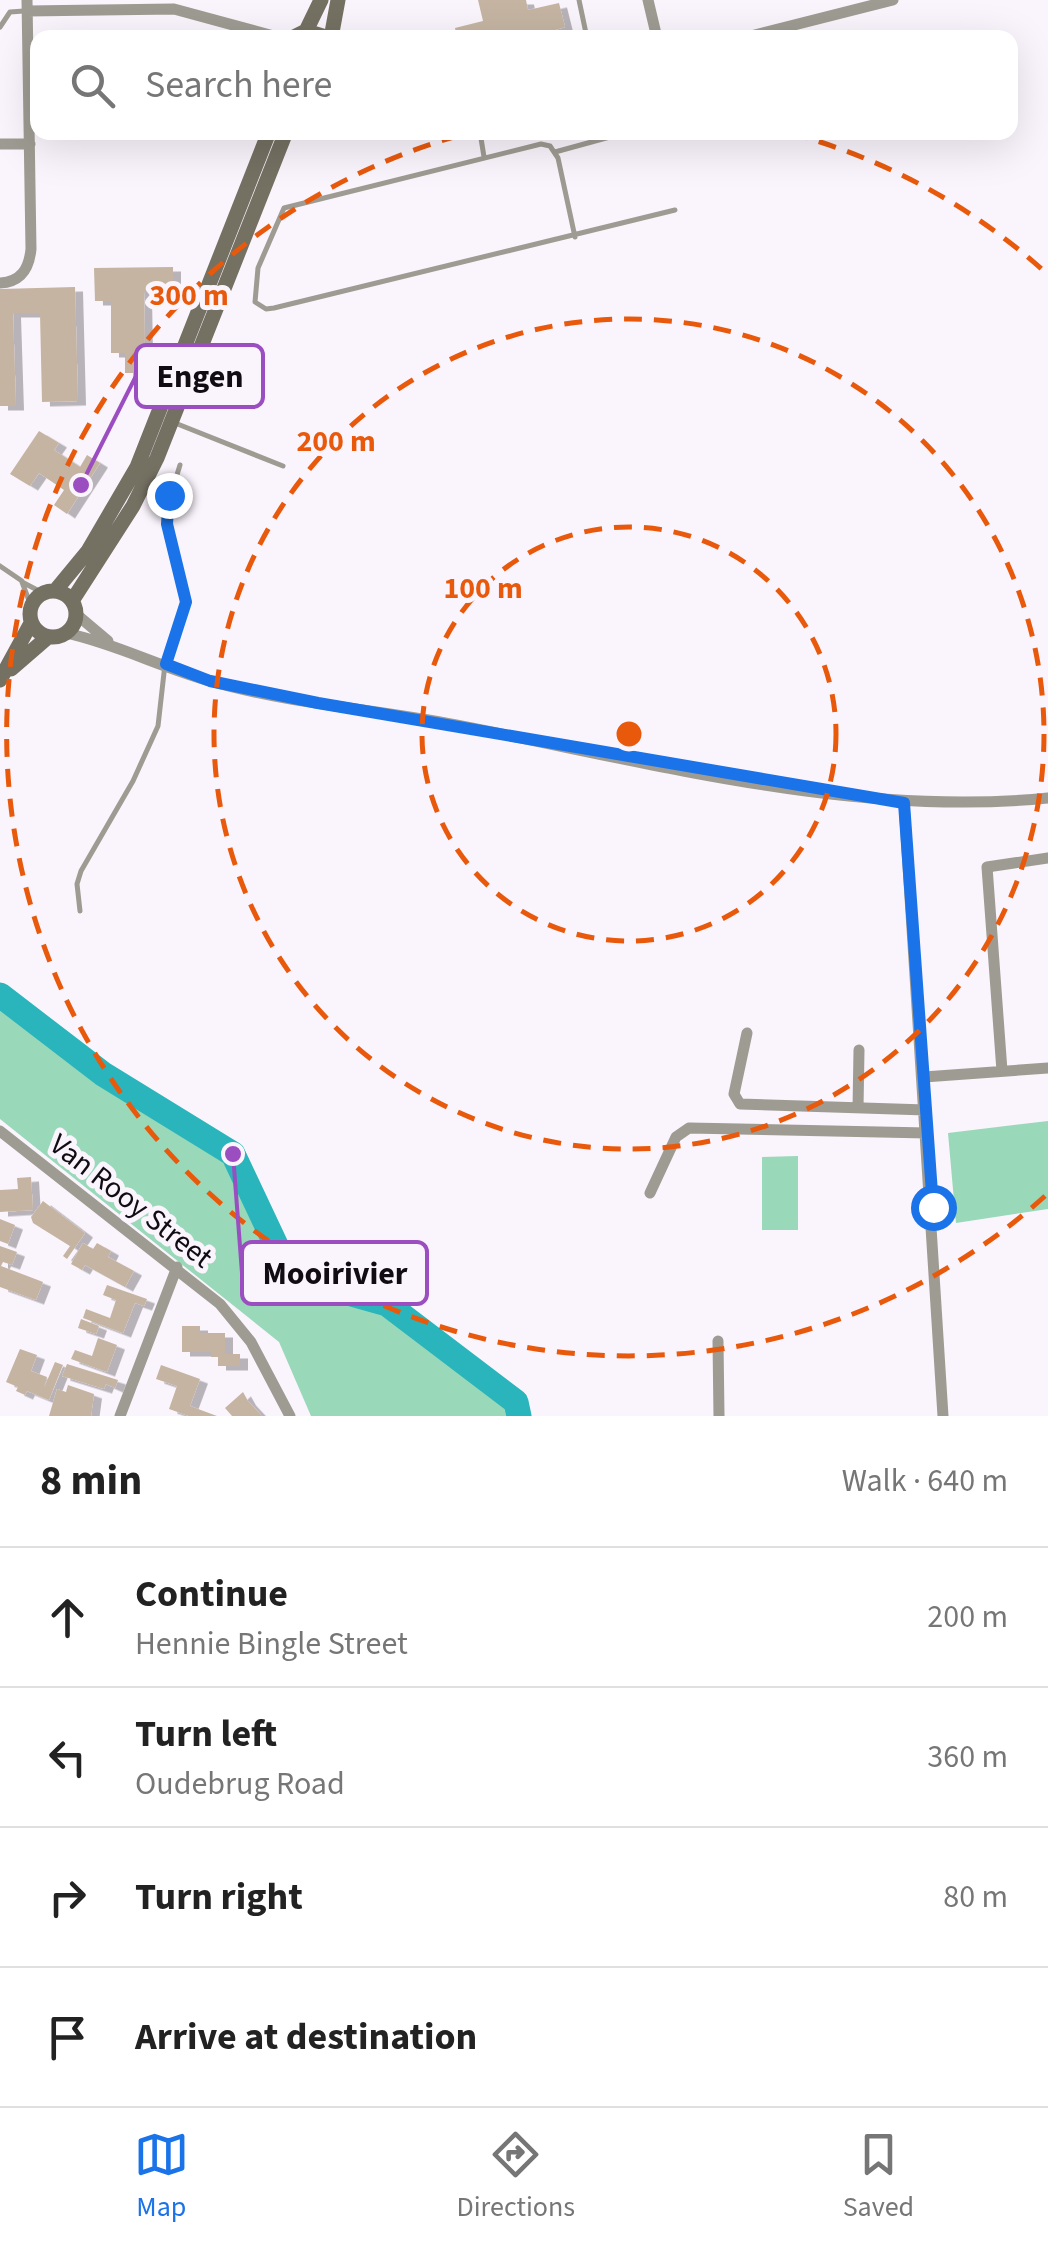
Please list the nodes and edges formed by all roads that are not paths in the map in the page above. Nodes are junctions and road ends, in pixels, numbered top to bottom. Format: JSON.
{"nodes":[{"id":1,"x":321,"y":0,"type":"edge"},
{"id":2,"x":338,"y":0,"type":"edge"},
{"id":3,"x":579,"y":0,"type":"edge"},
{"id":4,"x":648,"y":0,"type":"edge"},
{"id":5,"x":893,"y":0,"type":"edge"},
{"id":6,"x":27,"y":6,"type":"edge"},
{"id":7,"x":226,"y":22,"type":"junction"},
{"id":8,"x":0,"y":27,"type":"edge"},
{"id":9,"x":238,"y":30,"type":"edge"},
{"id":10,"x":254,"y":30,"type":"edge"},
{"id":11,"x":302,"y":30,"type":"edge"},
{"id":12,"x":332,"y":30,"type":"edge"},
{"id":13,"x":586,"y":30,"type":"edge"},
{"id":14,"x":654,"y":30,"type":"edge"},
{"id":15,"x":775,"y":30,"type":"edge"},
{"id":16,"x":266,"y":140,"type":"edge"},
{"id":17,"x":283,"y":140,"type":"edge"},
{"id":18,"x":481,"y":140,"type":"edge"},
{"id":19,"x":599,"y":140,"type":"edge"},
{"id":20,"x":0,"y":144,"type":"edge"},
{"id":21,"x":30,"y":144,"type":"junction"},
{"id":22,"x":555,"y":152,"type":"junction"},
{"id":23,"x":484,"y":158,"type":"junction"},
{"id":24,"x":675,"y":210,"type":"dead end"},
{"id":25,"x":576,"y":237,"type":"junction"},
{"id":26,"x":0,"y":283,"type":"edge"},
{"id":27,"x":173,"y":422,"type":"junction"},
{"id":28,"x":180,"y":465,"type":"dead end"},
{"id":29,"x":283,"y":466,"type":"dead end"},
{"id":30,"x":0,"y":566,"type":"edge"},
{"id":31,"x":22,"y":582,"type":"junction"},
{"id":32,"x":40,"y":603,"type":"junction"},
{"id":33,"x":74,"y":608,"type":"junction"},
{"id":34,"x":66,"y":634,"type":"junction"},
{"id":35,"x":48,"y":637,"type":"junction"},
{"id":36,"x":112,"y":643,"type":"junction"},
{"id":37,"x":166,"y":664,"type":"junction"},
{"id":38,"x":0,"y":679,"type":"edge"},
{"id":39,"x":1048,"y":798,"type":"edge"},
{"id":40,"x":904,"y":803,"type":"junction"},
{"id":41,"x":1048,"y":858,"type":"edge"},
{"id":42,"x":80,"y":911,"type":"dead end"},
{"id":43,"x":747,"y":1033,"type":"dead end"},
{"id":44,"x":860,"y":1050,"type":"dead end"},
{"id":45,"x":1048,"y":1068,"type":"edge"},
{"id":46,"x":1002,"y":1071,"type":"junction"},
{"id":47,"x":924,"y":1077,"type":"junction"},
{"id":48,"x":858,"y":1108,"type":"junction"},
{"id":49,"x":926,"y":1110,"type":"junction"},
{"id":50,"x":0,"y":1131,"type":"edge"},
{"id":51,"x":928,"y":1133,"type":"junction"},
{"id":52,"x":650,"y":1194,"type":"dead end"},
{"id":53,"x":178,"y":1267,"type":"junction"},
{"id":54,"x":718,"y":1342,"type":"dead end"},
{"id":55,"x":120,"y":1416,"type":"edge"},
{"id":56,"x":290,"y":1416,"type":"edge"},
{"id":57,"x":719,"y":1416,"type":"edge"},
{"id":58,"x":943,"y":1416,"type":"edge"}],
"edges":[{"from":1,"to":11,"type":"main road"},
{"from":2,"to":12,"type":"main road"},
{"from":3,"to":13,"type":"lane"},
{"from":4,"to":14,"type":"street"},
{"from":5,"to":15,"type":"street"},
{"from":6,"to":7,"type":"street"},
{"from":6,"to":8,"type":"lane"},
{"from":6,"to":21,"type":"street"},
{"from":7,"to":9,"type":"street"},
{"from":7,"to":10,"type":"street"},
{"from":16,"to":32,"type":"main road"},
{"from":17,"to":27,"type":"main road"},
{"from":18,"to":23,"type":"lane"},
{"from":19,"to":22,"type":"lane"},
{"from":20,"to":21,"type":"street"},
{"from":21,"to":26,"type":"street"},
{"from":22,"to":23,"type":"lane"},
{"from":22,"to":25,"type":"lane"},
{"from":23,"to":25,"type":"lane"},
{"from":24,"to":25,"type":"lane"},
{"from":27,"to":29,"type":"lane"},
{"from":27,"to":33,"type":"main road"},
{"from":28,"to":37,"type":"lane"},
{"from":30,"to":31,"type":"lane"},
{"from":31,"to":32,"type":"lane"},
{"from":31,"to":32,"type":"lane"},
{"from":32,"to":33,"type":"main road"},
{"from":32,"to":35,"type":"main road"},
{"from":32,"to":38,"type":"main road"},
{"from":33,"to":34,"type":"main road"},
{"from":33,"to":36,"type":"street"},
{"from":34,"to":35,"type":"main road"},
{"from":34,"to":36,"type":"street"},
{"from":35,"to":38,"type":"main road"},
{"from":36,"to":37,"type":"street"},
{"from":37,"to":40,"type":"street"},
{"from":37,"to":42,"type":"lane"},
{"from":39,"to":40,"type":"street"},
{"from":40,"to":47,"type":"street"},
{"from":41,"to":46,"type":"street"},
{"from":43,"to":48,"type":"street"},
{"from":44,"to":48,"type":"street"},
{"from":45,"to":46,"type":"street"},
{"from":46,"to":47,"type":"street"},
{"from":47,"to":49,"type":"street"},
{"from":48,"to":49,"type":"street"},
{"from":49,"to":51,"type":"street"},
{"from":50,"to":53,"type":"street","name":"Van Rooy Street"},
{"from":51,"to":52,"type":"street"},
{"from":51,"to":58,"type":"street"},
{"from":53,"to":55,"type":"street"},
{"from":53,"to":56,"type":"street","name":"Van Rooy Street"},
{"from":54,"to":57,"type":"street"}]}
